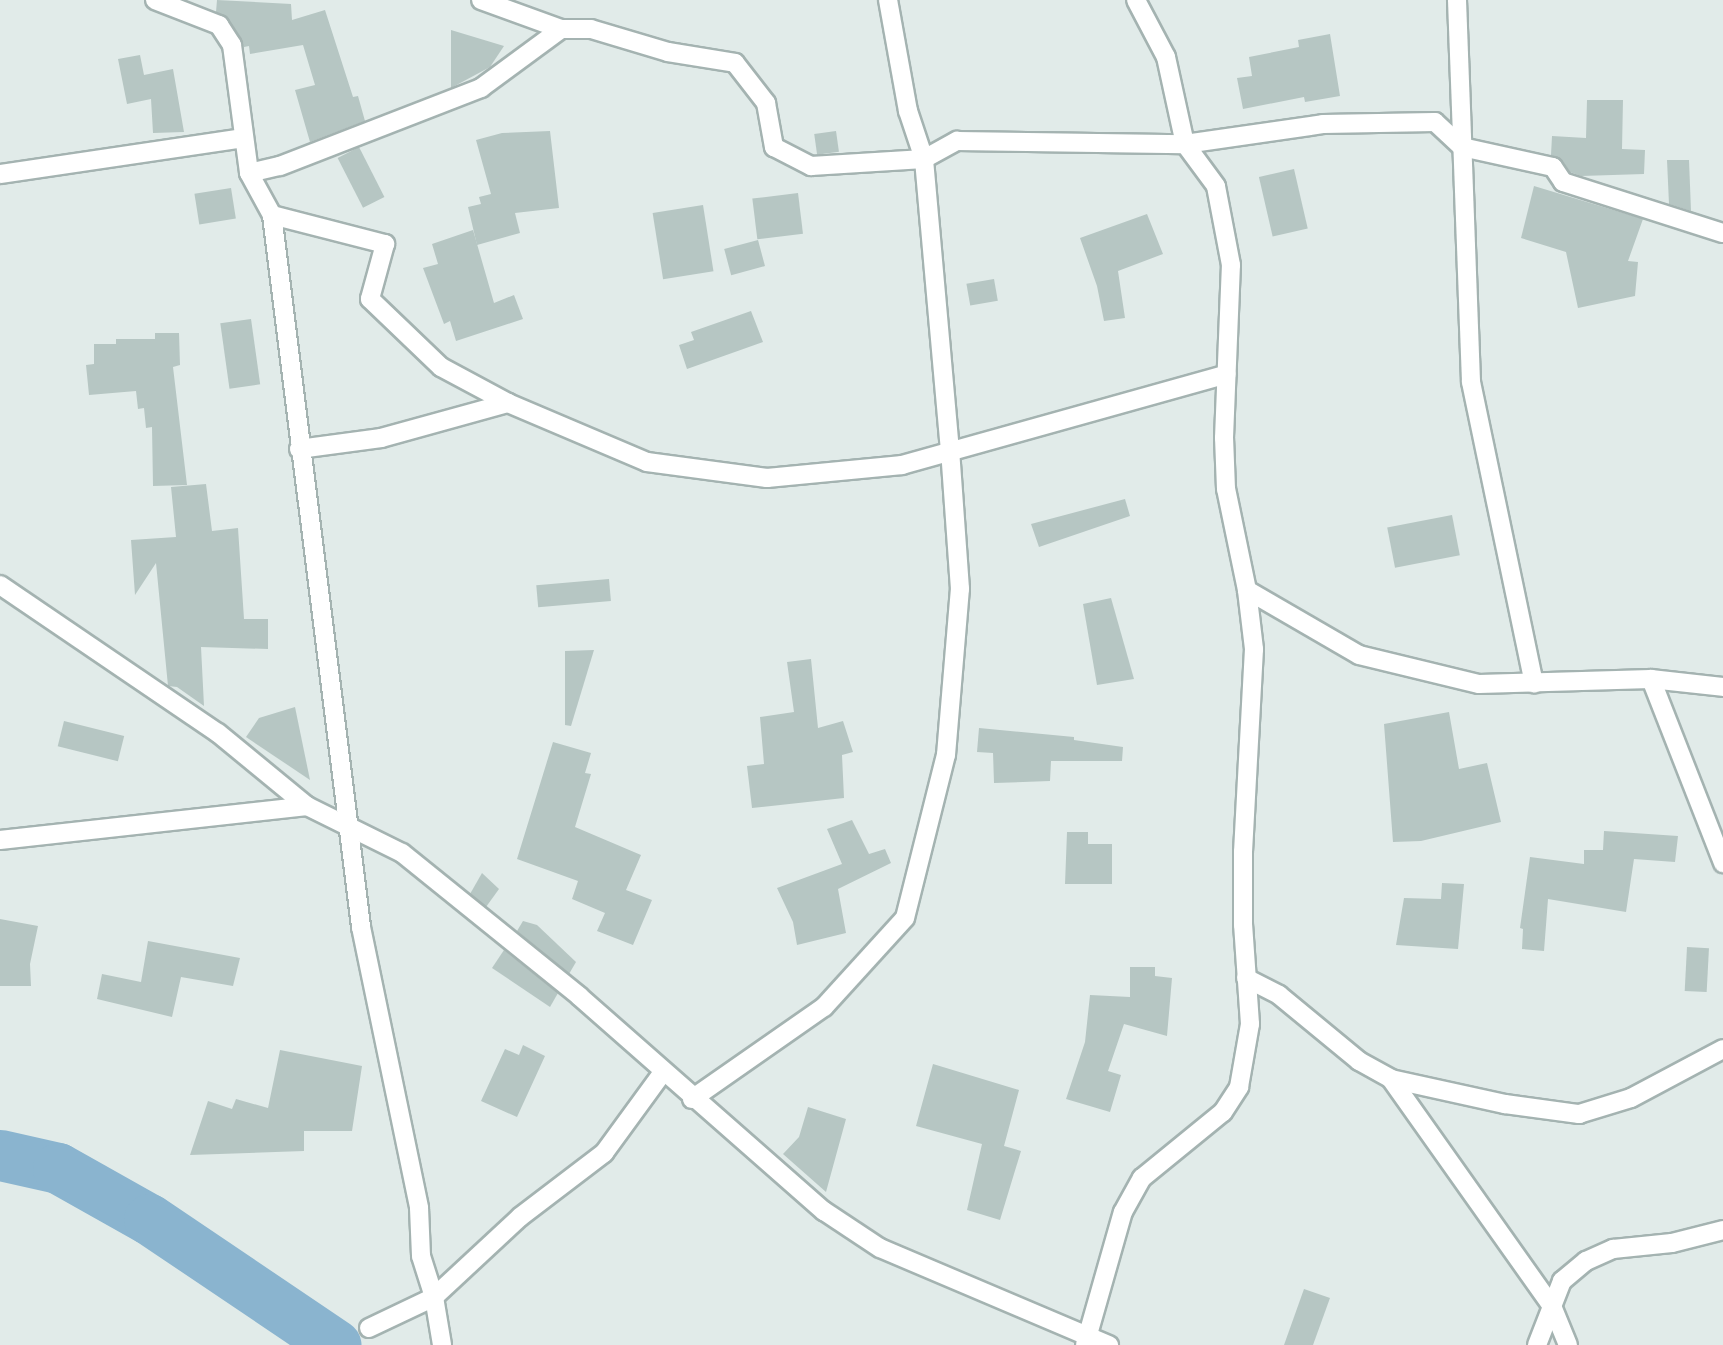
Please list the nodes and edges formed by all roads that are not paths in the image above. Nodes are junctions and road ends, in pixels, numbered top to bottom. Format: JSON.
{"nodes":[{"id":1,"x":155,"y":0,"type":"edge"},
{"id":2,"x":481,"y":0,"type":"edge"},
{"id":3,"x":888,"y":0,"type":"edge"},
{"id":4,"x":1136,"y":0,"type":"edge"},
{"id":5,"x":1456,"y":0,"type":"edge"},
{"id":6,"x":561,"y":29,"type":"junction"},
{"id":7,"x":243,"y":138,"type":"junction"},
{"id":8,"x":1185,"y":144,"type":"junction"},
{"id":9,"x":1462,"y":147,"type":"junction"},
{"id":10,"x":924,"y":159,"type":"junction"},
{"id":11,"x":249,"y":173,"type":"junction"},
{"id":12,"x":0,"y":174,"type":"edge"},
{"id":13,"x":272,"y":214,"type":"junction"},
{"id":14,"x":1723,"y":233,"type":"edge"},
{"id":15,"x":1227,"y":374,"type":"junction"},
{"id":16,"x":508,"y":403,"type":"junction"},
{"id":17,"x":299,"y":449,"type":"junction"},
{"id":18,"x":950,"y":451,"type":"junction"},
{"id":19,"x":0,"y":585,"type":"edge"},
{"id":20,"x":1247,"y":590,"type":"junction"},
{"id":21,"x":1651,"y":679,"type":"junction"},
{"id":22,"x":1534,"y":683,"type":"junction"},
{"id":23,"x":1723,"y":687,"type":"edge"},
{"id":24,"x":307,"y":806,"type":"junction"},
{"id":25,"x":349,"y":830,"type":"junction"},
{"id":26,"x":0,"y":840,"type":"edge"},
{"id":27,"x":1723,"y":864,"type":"edge"},
{"id":28,"x":1246,"y":978,"type":"junction"},
{"id":29,"x":1723,"y":1049,"type":"edge"},
{"id":30,"x":663,"y":1072,"type":"junction"},
{"id":31,"x":1391,"y":1079,"type":"junction"},
{"id":32,"x":692,"y":1099,"type":"junction"},
{"id":33,"x":1723,"y":1230,"type":"edge"},
{"id":34,"x":434,"y":1297,"type":"junction"},
{"id":35,"x":1552,"y":1306,"type":"junction"},
{"id":36,"x":369,"y":1328,"type":"dead end"},
{"id":37,"x":1085,"y":1340,"type":"edge"},
{"id":38,"x":442,"y":1345,"type":"edge"},
{"id":39,"x":1109,"y":1345,"type":"edge"},
{"id":40,"x":1537,"y":1345,"type":"edge"},
{"id":41,"x":1568,"y":1345,"type":"edge"}],
"edges":[{"from":1,"to":7,"type":"street"},
{"from":2,"to":6,"type":"street"},
{"from":3,"to":10,"type":"street"},
{"from":4,"to":8,"type":"street"},
{"from":5,"to":9,"type":"street"},
{"from":6,"to":10,"type":"street"},
{"from":6,"to":11,"type":"street"},
{"from":7,"to":11,"type":"street"},
{"from":7,"to":12,"type":"street"},
{"from":8,"to":9,"type":"street"},
{"from":8,"to":10,"type":"street"},
{"from":8,"to":15,"type":"street"},
{"from":9,"to":14,"type":"street"},
{"from":9,"to":22,"type":"street"},
{"from":10,"to":18,"type":"street"},
{"from":11,"to":13,"type":"street"},
{"from":13,"to":16,"type":"street"},
{"from":13,"to":17,"type":"street"},
{"from":15,"to":18,"type":"street"},
{"from":15,"to":20,"type":"street"},
{"from":16,"to":17,"type":"street"},
{"from":16,"to":18,"type":"street"},
{"from":17,"to":25,"type":"street"},
{"from":18,"to":32,"type":"street"},
{"from":19,"to":24,"type":"street"},
{"from":20,"to":22,"type":"street"},
{"from":20,"to":28,"type":"street"},
{"from":21,"to":22,"type":"street"},
{"from":21,"to":23,"type":"street"},
{"from":21,"to":27,"type":"street"},
{"from":24,"to":25,"type":"street"},
{"from":24,"to":26,"type":"street"},
{"from":25,"to":30,"type":"street"},
{"from":25,"to":34,"type":"street"},
{"from":28,"to":31,"type":"street"},
{"from":28,"to":37,"type":"street"},
{"from":29,"to":31,"type":"street"},
{"from":30,"to":32,"type":"street"},
{"from":30,"to":34,"type":"street"},
{"from":31,"to":35,"type":"street"},
{"from":32,"to":37,"type":"street"},
{"from":33,"to":35,"type":"street"},
{"from":34,"to":36,"type":"street"},
{"from":34,"to":38,"type":"street"},
{"from":35,"to":40,"type":"street"},
{"from":35,"to":41,"type":"street"},
{"from":37,"to":39,"type":"street"}]}
